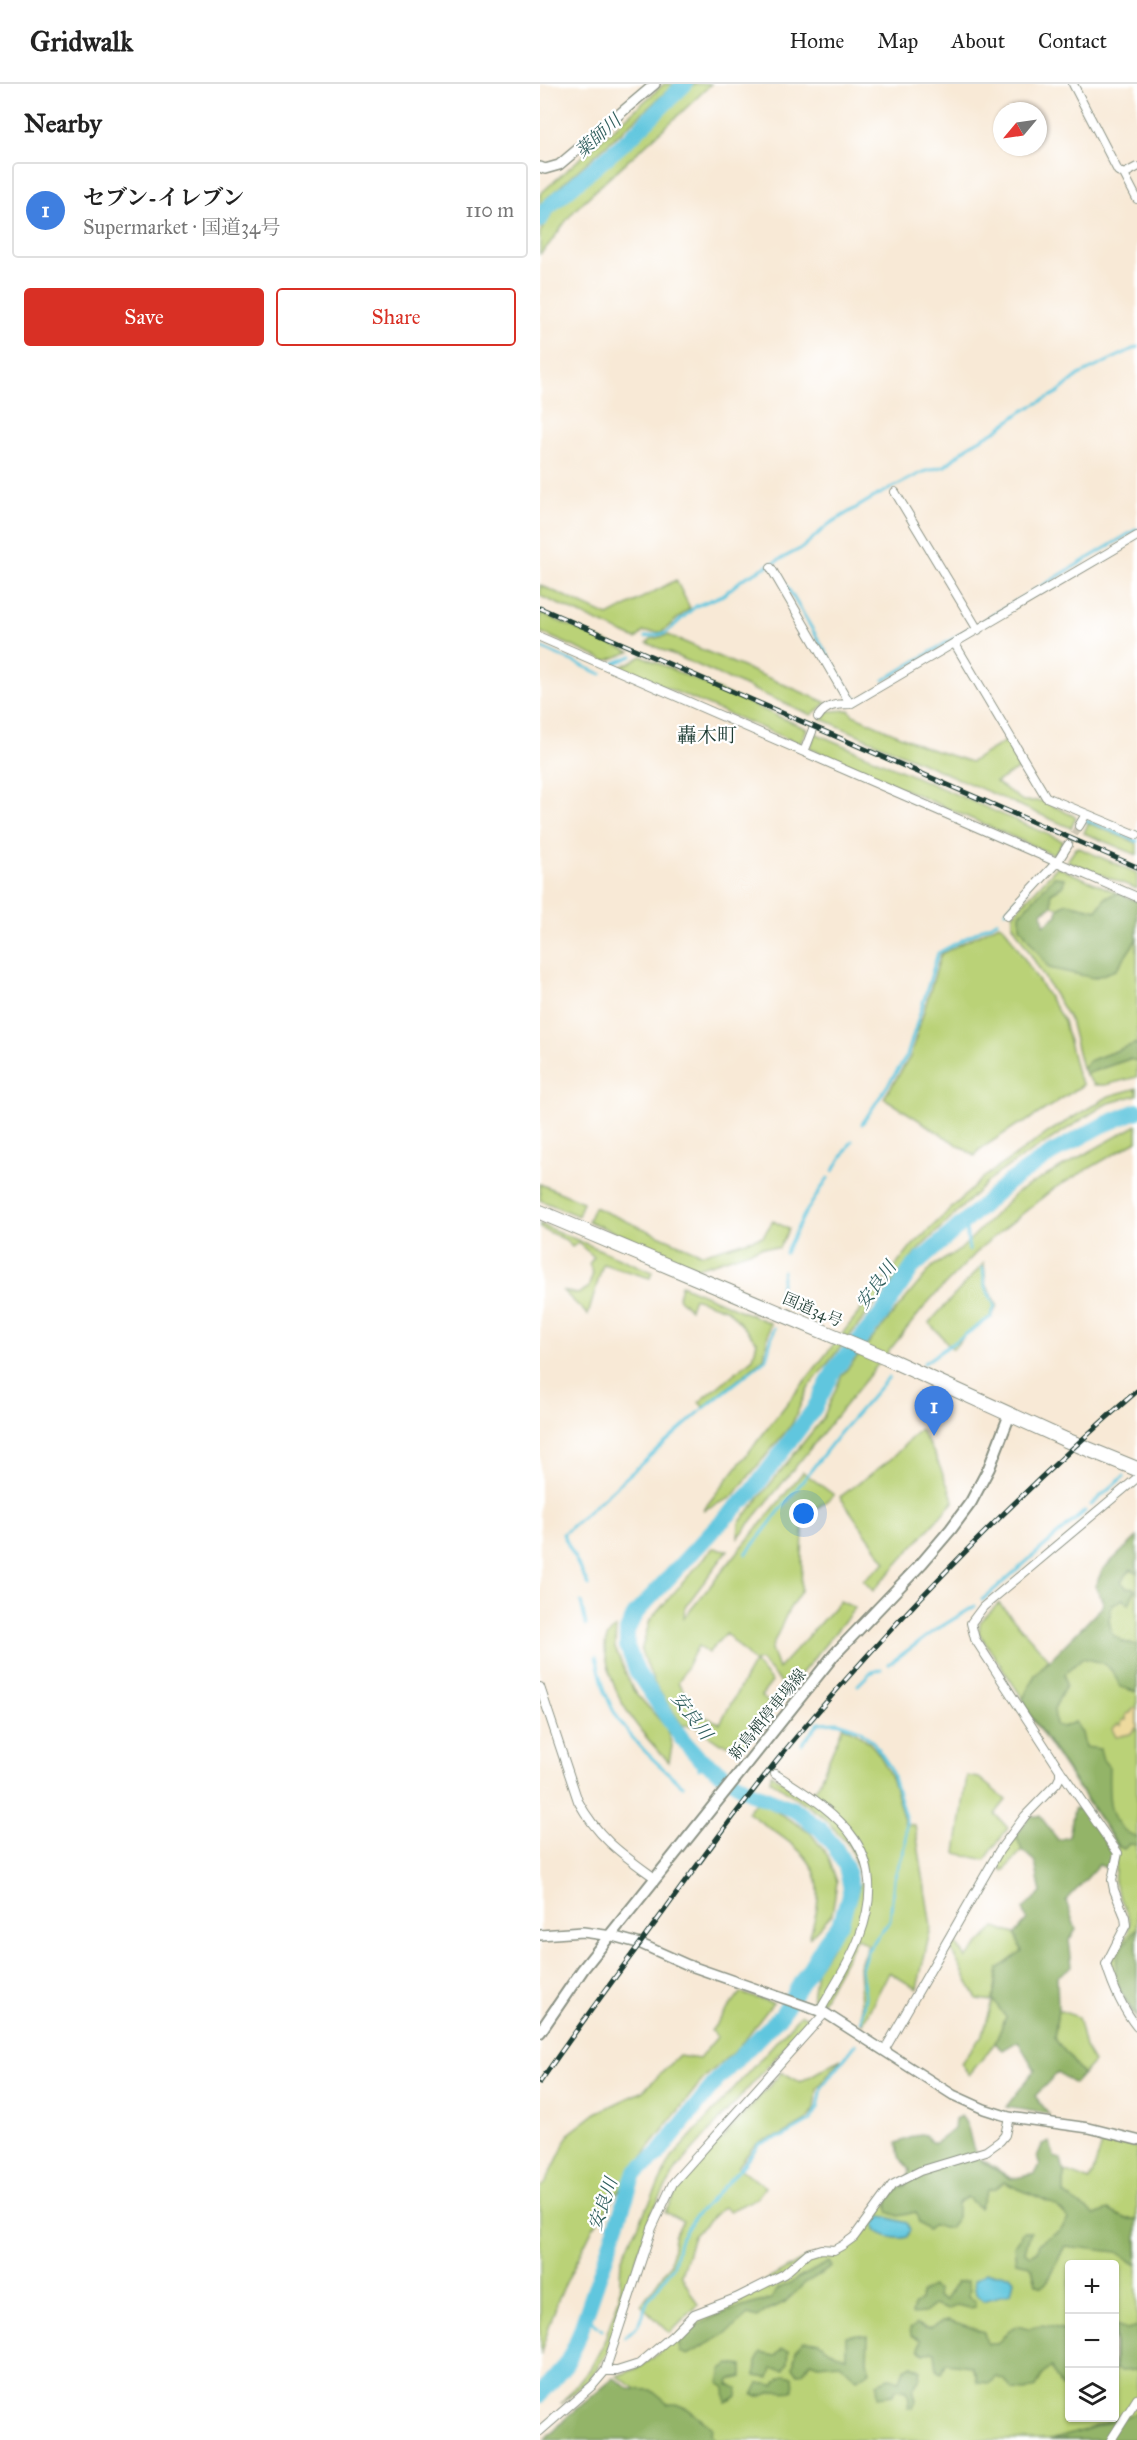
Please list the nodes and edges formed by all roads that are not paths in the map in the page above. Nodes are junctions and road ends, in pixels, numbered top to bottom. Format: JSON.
{"nodes":[{"id":1,"x":656,"y":84,"type":"edge"},
{"id":2,"x":1073,"y":84,"type":"edge"},
{"id":3,"x":540,"y":167,"type":"edge"},
{"id":4,"x":1137,"y":167,"type":"edge"},
{"id":5,"x":1124,"y":174,"type":"junction"},
{"id":6,"x":1137,"y":199,"type":"edge"},
{"id":7,"x":895,"y":492,"type":"dead end"},
{"id":8,"x":1137,"y":536,"type":"edge"},
{"id":9,"x":771,"y":568,"type":"dead end"},
{"id":10,"x":978,"y":630,"type":"junction"},
{"id":11,"x":540,"y":636,"type":"edge"},
{"id":12,"x":955,"y":644,"type":"junction"},
{"id":13,"x":850,"y":704,"type":"junction"},
{"id":14,"x":818,"y":717,"type":"dead end"},
{"id":15,"x":813,"y":729,"type":"dead end"},
{"id":16,"x":804,"y":752,"type":"junction"},
{"id":17,"x":1086,"y":814,"type":"junction"},
{"id":18,"x":1079,"y":826,"type":"tunnel mouth"},
{"id":19,"x":1137,"y":835,"type":"edge"},
{"id":20,"x":1068,"y":845,"type":"tunnel mouth"},
{"id":21,"x":1058,"y":861,"type":"junction"},
{"id":22,"x":1137,"y":897,"type":"edge"},
{"id":23,"x":1007,"y":916,"type":"dead end"},
{"id":24,"x":540,"y":1212,"type":"edge"},
{"id":25,"x":1010,"y":1414,"type":"junction"},
{"id":26,"x":1137,"y":1469,"type":"edge"},
{"id":27,"x":1137,"y":1478,"type":"edge"},
{"id":28,"x":540,"y":1687,"type":"edge"},
{"id":29,"x":1060,"y":1770,"type":"junction"},
{"id":30,"x":775,"y":1774,"type":"dead end"},
{"id":31,"x":655,"y":1878,"type":"junction"},
{"id":32,"x":540,"y":1935,"type":"edge"},
{"id":33,"x":612,"y":1936,"type":"junction"},
{"id":34,"x":822,"y":2012,"type":"junction"},
{"id":35,"x":1137,"y":2026,"type":"edge"},
{"id":36,"x":540,"y":2032,"type":"edge"},
{"id":37,"x":885,"y":2049,"type":"junction"},
{"id":38,"x":1009,"y":2117,"type":"junction"},
{"id":39,"x":1137,"y":2140,"type":"edge"},
{"id":40,"x":605,"y":2371,"type":"junction"},
{"id":41,"x":1137,"y":2399,"type":"edge"},
{"id":42,"x":540,"y":2431,"type":"edge"},
{"id":43,"x":1111,"y":2440,"type":"edge"}],
"edges":[{"from":1,"to":3,"type":"street"},
{"from":2,"to":5,"type":"street"},
{"from":4,"to":5,"type":"street"},
{"from":5,"to":6,"type":"street"},
{"from":7,"to":10,"type":"street"},
{"from":8,"to":10,"type":"street"},
{"from":9,"to":13,"type":"street"},
{"from":10,"to":12,"type":"street"},
{"from":11,"to":16,"type":"street"},
{"from":12,"to":13,"type":"street"},
{"from":12,"to":17,"type":"street"},
{"from":13,"to":14,"type":"street"},
{"from":15,"to":16,"type":"street"},
{"from":16,"to":21,"type":"street"},
{"from":17,"to":18,"type":"street"},
{"from":17,"to":19,"type":"street"},
{"from":20,"to":21,"type":"street"},
{"from":21,"to":22,"type":"street"},
{"from":21,"to":23,"type":"street"},
{"from":24,"to":25,"type":"highway","name":"国道34号"},
{"from":25,"to":26,"type":"highway","name":"国道34号"},
{"from":25,"to":31,"type":"main road","name":"新鳥栖停車場線"},
{"from":27,"to":29,"type":"street"},
{"from":28,"to":31,"type":"street"},
{"from":29,"to":35,"type":"street"},
{"from":29,"to":37,"type":"street"},
{"from":30,"to":34,"type":"street"},
{"from":31,"to":33,"type":"main road","name":"新鳥栖停車場線"},
{"from":32,"to":33,"type":"street"},
{"from":33,"to":34,"type":"street"},
{"from":33,"to":36,"type":"main road","name":"新鳥栖停車場線"},
{"from":34,"to":37,"type":"street"},
{"from":34,"to":40,"type":"street"},
{"from":37,"to":38,"type":"street"},
{"from":38,"to":39,"type":"street"},
{"from":38,"to":40,"type":"street"},
{"from":40,"to":42,"type":"street"},
{"from":41,"to":43,"type":"street"}]}
